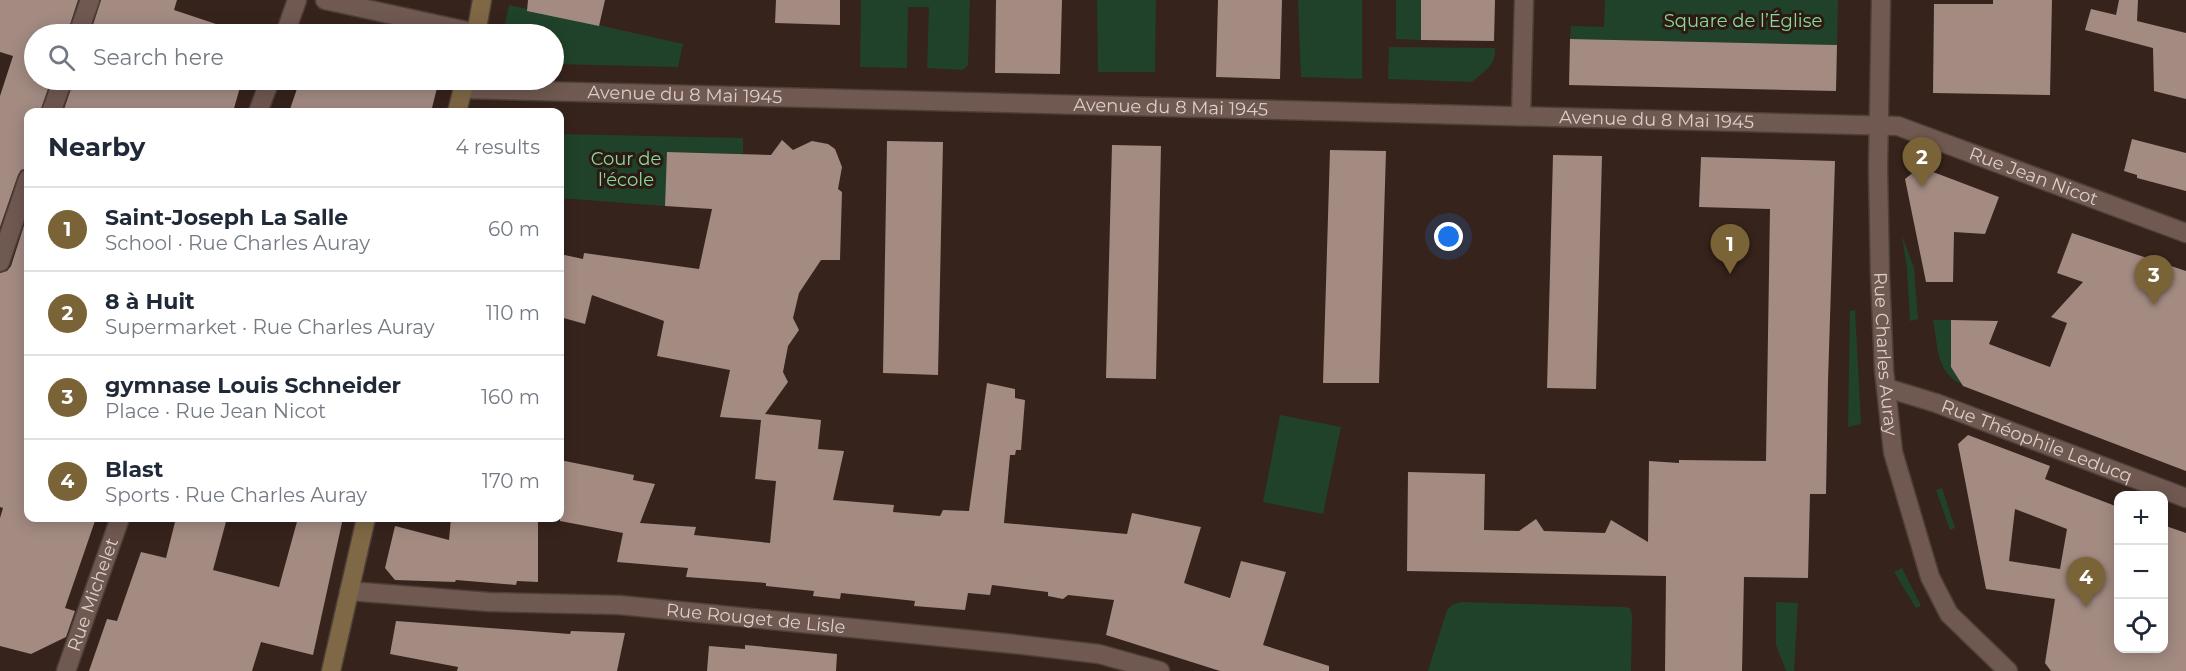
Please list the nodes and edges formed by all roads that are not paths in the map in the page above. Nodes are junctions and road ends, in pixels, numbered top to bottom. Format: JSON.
{"nodes":[{"id":1,"x":90,"y":0,"type":"edge"},
{"id":2,"x":297,"y":0,"type":"edge"},
{"id":3,"x":325,"y":0,"type":"edge"},
{"id":4,"x":482,"y":0,"type":"edge"},
{"id":5,"x":1524,"y":0,"type":"edge"},
{"id":6,"x":1881,"y":0,"type":"edge"},
{"id":7,"x":82,"y":24,"type":"edge"},
{"id":8,"x":289,"y":24,"type":"edge"},
{"id":9,"x":432,"y":24,"type":"edge"},
{"id":10,"x":478,"y":24,"type":"edge"},
{"id":11,"x":564,"y":87,"type":"edge"},
{"id":12,"x":59,"y":90,"type":"edge"},
{"id":13,"x":266,"y":90,"type":"edge"},
{"id":14,"x":462,"y":90,"type":"edge"},
{"id":15,"x":52,"y":108,"type":"edge"},
{"id":16,"x":260,"y":108,"type":"edge"},
{"id":17,"x":458,"y":108,"type":"edge"},
{"id":18,"x":1521,"y":116,"type":"junction"},
{"id":19,"x":1880,"y":125,"type":"junction"},
{"id":20,"x":24,"y":191,"type":"edge"},
{"id":21,"x":2186,"y":233,"type":"edge"},
{"id":22,"x":0,"y":262,"type":"edge"},
{"id":23,"x":1887,"y":388,"type":"junction"},
{"id":24,"x":2186,"y":498,"type":"edge"},
{"id":25,"x":119,"y":522,"type":"edge"},
{"id":26,"x":365,"y":522,"type":"edge"},
{"id":27,"x":349,"y":591,"type":"junction"},
{"id":28,"x":66,"y":671,"type":"edge"},
{"id":29,"x":332,"y":671,"type":"edge"},
{"id":30,"x":1160,"y":671,"type":"edge"},
{"id":31,"x":2008,"y":671,"type":"edge"}],
"edges":[{"from":1,"to":7,"type":"street"},
{"from":2,"to":8,"type":"street"},
{"from":3,"to":9,"type":"street"},
{"from":4,"to":10,"type":"main road"},
{"from":5,"to":18,"type":"street"},
{"from":6,"to":19,"type":"street","name":"Rue Charles Auray"},
{"from":11,"to":18,"type":"street","name":"Avenue du 8 Mai 1945"},
{"from":12,"to":15,"type":"street"},
{"from":13,"to":16,"type":"street"},
{"from":14,"to":17,"type":"main road"},
{"from":18,"to":19,"type":"street","name":"Avenue du 8 Mai 1945"},
{"from":19,"to":21,"type":"street","name":"Rue Jean Nicot"},
{"from":19,"to":23,"type":"street","name":"Rue Charles Auray"},
{"from":20,"to":22,"type":"street"},
{"from":23,"to":24,"type":"street","name":"Rue Théophile Leducq"},
{"from":23,"to":31,"type":"street","name":"Rue Charles Auray"},
{"from":25,"to":28,"type":"street","name":"Rue Michelet"},
{"from":26,"to":27,"type":"main road"},
{"from":27,"to":29,"type":"main road"},
{"from":27,"to":30,"type":"street","name":"Rue Rouget de Lisle"}]}
